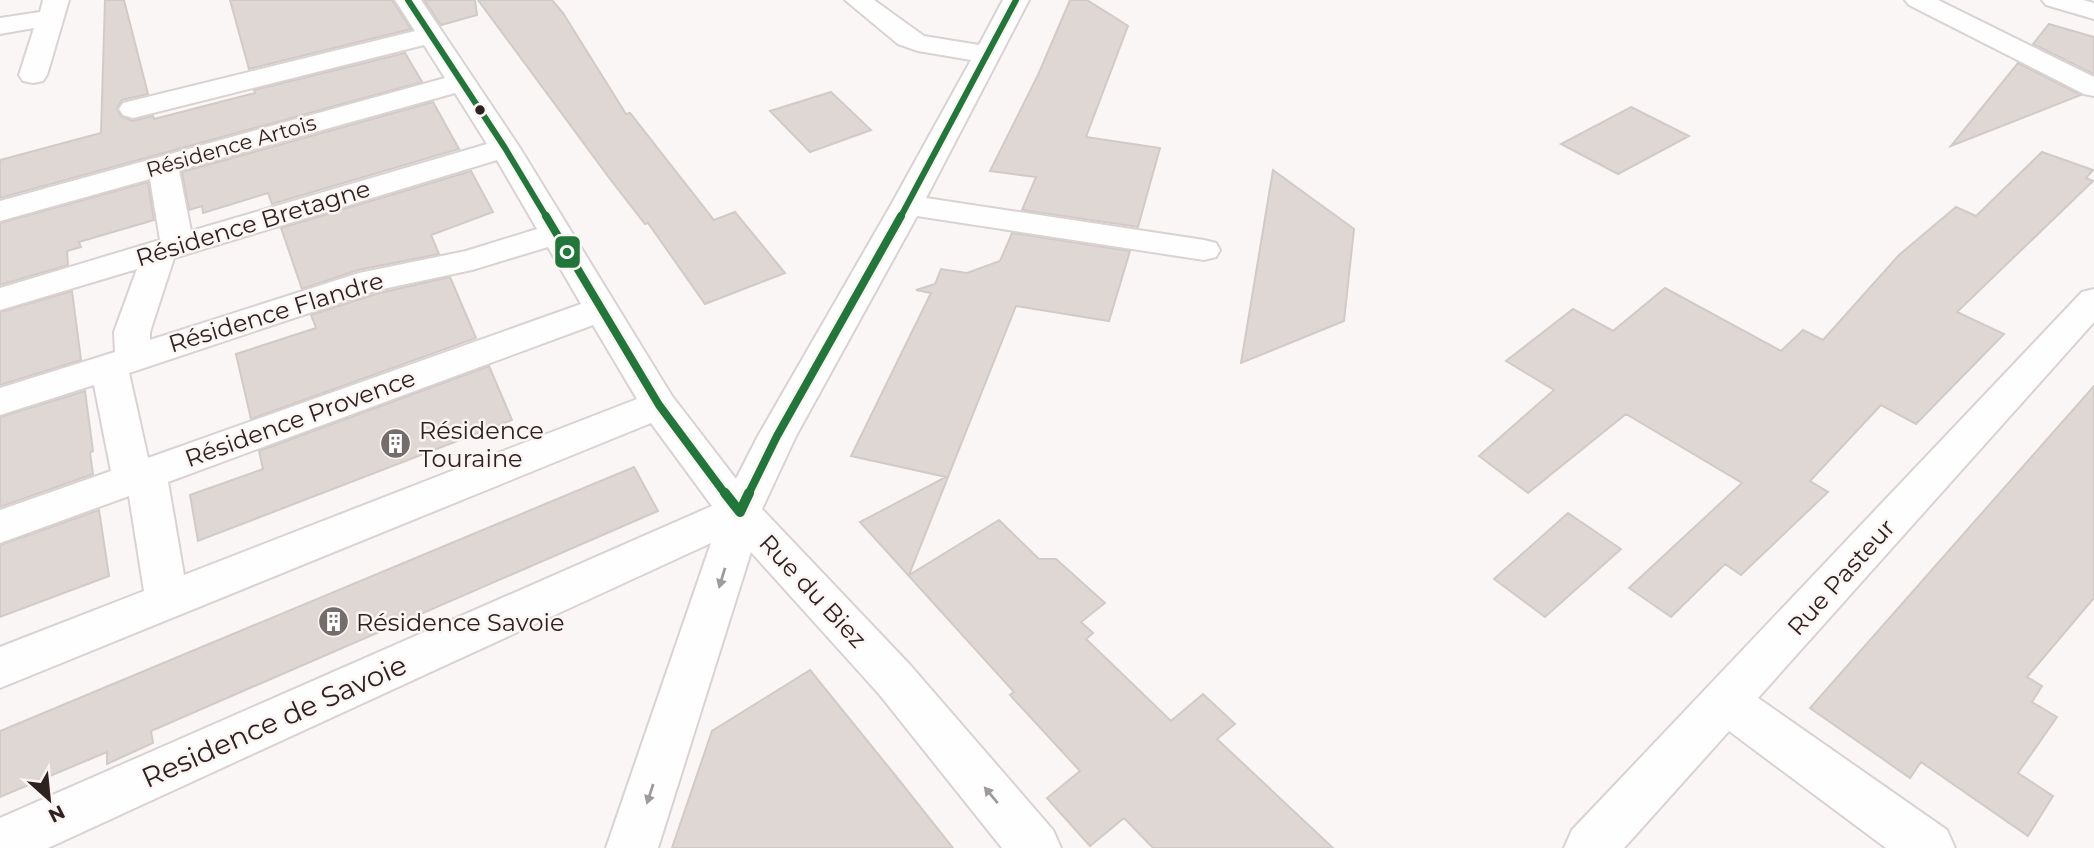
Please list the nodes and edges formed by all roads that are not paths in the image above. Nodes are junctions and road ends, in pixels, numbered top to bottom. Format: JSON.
{"nodes":[{"id":1,"x":408,"y":0,"type":"edge"},
{"id":2,"x":858,"y":0,"type":"edge"},
{"id":3,"x":1016,"y":0,"type":"edge"},
{"id":4,"x":1918,"y":0,"type":"edge"},
{"id":5,"x":2055,"y":0,"type":"edge"},
{"id":6,"x":53,"y":9,"type":"edge"},
{"id":7,"x":2094,"y":11,"type":"edge"},
{"id":8,"x":0,"y":26,"type":"edge"},
{"id":9,"x":431,"y":35,"type":"junction"},
{"id":10,"x":986,"y":54,"type":"junction"},
{"id":11,"x":33,"y":75,"type":"dead end"},
{"id":12,"x":462,"y":82,"type":"junction"},
{"id":13,"x":2094,"y":88,"type":"edge"},
{"id":14,"x":133,"y":109,"type":"dead end"},
{"id":15,"x":505,"y":148,"type":"junction"},
{"id":16,"x":163,"y":165,"type":"junction"},
{"id":17,"x":907,"y":205,"type":"junction"},
{"id":18,"x":0,"y":211,"type":"edge"},
{"id":19,"x":555,"y":234,"type":"junction"},
{"id":20,"x":168,"y":249,"type":"junction"},
{"id":21,"x":1204,"y":250,"type":"dead end"},
{"id":22,"x":0,"y":299,"type":"edge"},
{"id":23,"x":600,"y":310,"type":"junction"},
{"id":24,"x":2089,"y":312,"type":"edge"},
{"id":25,"x":121,"y":361,"type":"junction"},
{"id":26,"x":0,"y":402,"type":"edge"},
{"id":27,"x":659,"y":405,"type":"junction"},
{"id":28,"x":139,"y":476,"type":"junction"},
{"id":29,"x":740,"y":512,"type":"junction"},
{"id":30,"x":0,"y":527,"type":"edge"},
{"id":31,"x":167,"y":601,"type":"junction"},
{"id":32,"x":0,"y":668,"type":"edge"},
{"id":33,"x":1727,"y":702,"type":"junction"},
{"id":34,"x":0,"y":844,"type":"edge"},
{"id":35,"x":632,"y":848,"type":"edge"},
{"id":36,"x":1035,"y":848,"type":"edge"},
{"id":37,"x":1590,"y":848,"type":"edge"},
{"id":38,"x":1929,"y":848,"type":"edge"}],
"edges":[{"from":1,"to":9,"type":"street","name":"Rue du Biez"},
{"from":2,"to":10,"type":"street"},
{"from":3,"to":10,"type":"street"},
{"from":4,"to":13,"type":"street"},
{"from":5,"to":7,"type":"street"},
{"from":6,"to":8,"type":"street"},
{"from":6,"to":11,"type":"street"},
{"from":9,"to":12,"type":"street","name":"Rue du Biez"},
{"from":9,"to":14,"type":"street"},
{"from":10,"to":17,"type":"street"},
{"from":12,"to":15,"type":"street","name":"Rue du Biez"},
{"from":12,"to":16,"type":"street","name":"Résidence Artois"},
{"from":15,"to":19,"type":"street","name":"Rue du Biez"},
{"from":15,"to":20,"type":"street","name":"Résidence Bretagne"},
{"from":16,"to":18,"type":"street","name":"Résidence Artois"},
{"from":16,"to":20,"type":"street"},
{"from":17,"to":21,"type":"street"},
{"from":17,"to":29,"type":"street"},
{"from":19,"to":23,"type":"street","name":"Rue du Biez"},
{"from":19,"to":25,"type":"street","name":"Résidence Flandre"},
{"from":20,"to":22,"type":"street","name":"Résidence Bretagne"},
{"from":20,"to":25,"type":"street"},
{"from":23,"to":27,"type":"street","name":"Rue du Biez"},
{"from":23,"to":28,"type":"street","name":"Résidence Provence"},
{"from":24,"to":33,"type":"street","name":"Rue Pasteur"},
{"from":25,"to":26,"type":"street","name":"Résidence Flandre"},
{"from":25,"to":28,"type":"street"},
{"from":27,"to":29,"type":"street","name":"Rue du Biez"},
{"from":27,"to":31,"type":"street"},
{"from":28,"to":30,"type":"street","name":"Résidence Provence"},
{"from":28,"to":31,"type":"street"},
{"from":29,"to":34,"type":"street","name":"Residence de Savoie"},
{"from":29,"to":35,"type":"street","one_way":true},
{"from":36,"to":29,"type":"street","name":"Rue du Biez","one_way":true},
{"from":31,"to":32,"type":"street"},
{"from":33,"to":37,"type":"street","name":"Rue Pasteur"},
{"from":33,"to":38,"type":"street"}]}
